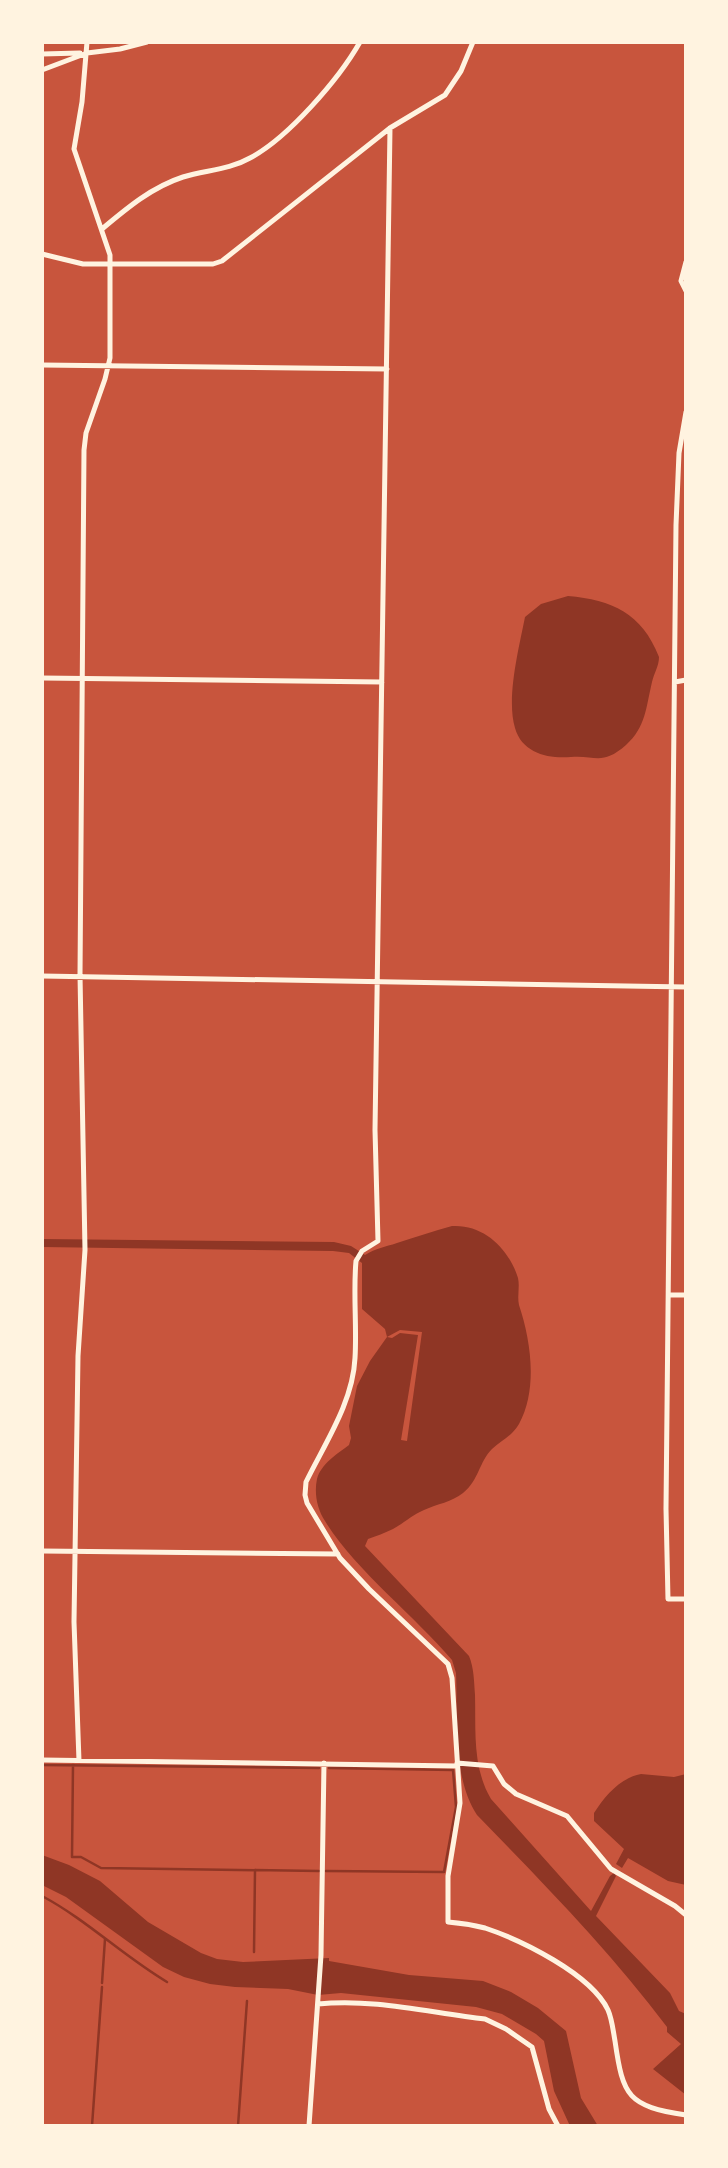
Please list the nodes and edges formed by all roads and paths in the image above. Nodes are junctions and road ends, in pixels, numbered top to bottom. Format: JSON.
{"nodes":[{"id":1,"x":87,"y":42,"type":"edge"},
{"id":2,"x":147,"y":42,"type":"edge"},
{"id":3,"x":360,"y":42,"type":"edge"},
{"id":4,"x":473,"y":42,"type":"edge"},
{"id":5,"x":87,"y":53,"type":"junction"},
{"id":6,"x":42,"y":54,"type":"edge"},
{"id":7,"x":42,"y":70,"type":"edge"},
{"id":8,"x":390,"y":128,"type":"junction"},
{"id":9,"x":102,"y":229,"type":"junction"},
{"id":10,"x":42,"y":254,"type":"edge"},
{"id":11,"x":686,"y":262,"type":"edge"},
{"id":12,"x":110,"y":263,"type":"junction"},
{"id":13,"x":684,"y":283,"type":"edge"},
{"id":14,"x":686,"y":291,"type":"edge"},
{"id":15,"x":42,"y":365,"type":"edge"},
{"id":16,"x":108,"y":366,"type":"junction"},
{"id":17,"x":387,"y":369,"type":"junction"},
{"id":18,"x":686,"y":412,"type":"edge"},
{"id":19,"x":42,"y":678,"type":"edge"},
{"id":20,"x":81,"y":678,"type":"junction"},
{"id":21,"x":686,"y":680,"type":"edge"},
{"id":22,"x":382,"y":682,"type":"junction"},
{"id":23,"x":675,"y":682,"type":"junction"},
{"id":24,"x":42,"y":975,"type":"edge"},
{"id":25,"x":80,"y":975,"type":"junction"},
{"id":26,"x":378,"y":981,"type":"junction"},
{"id":27,"x":671,"y":986,"type":"junction"},
{"id":28,"x":686,"y":987,"type":"edge"},
{"id":29,"x":669,"y":1295,"type":"junction"},
{"id":30,"x":686,"y":1295,"type":"edge"},
{"id":31,"x":42,"y":1551,"type":"edge"},
{"id":32,"x":75,"y":1551,"type":"junction"},
{"id":33,"x":338,"y":1554,"type":"junction"},
{"id":34,"x":686,"y":1599,"type":"edge"},
{"id":35,"x":42,"y":1760,"type":"edge"},
{"id":36,"x":79,"y":1761,"type":"junction"},
{"id":37,"x":324,"y":1763,"type":"junction"},
{"id":38,"x":457,"y":1764,"type":"junction"},
{"id":39,"x":686,"y":1915,"type":"edge"},
{"id":40,"x":318,"y":2004,"type":"junction"},
{"id":41,"x":686,"y":2115,"type":"edge"},
{"id":42,"x":309,"y":2126,"type":"edge"},
{"id":43,"x":558,"y":2126,"type":"edge"}],
"edges":[{"from":1,"to":5,"type":"street"},
{"from":2,"to":5,"type":"street"},
{"from":3,"to":9,"type":"street"},
{"from":4,"to":8,"type":"street"},
{"from":5,"to":6,"type":"street"},
{"from":5,"to":7,"type":"street"},
{"from":5,"to":9,"type":"street"},
{"from":8,"to":12,"type":"street"},
{"from":8,"to":17,"type":"street"},
{"from":9,"to":12,"type":"street"},
{"from":10,"to":12,"type":"street"},
{"from":11,"to":13,"type":"street"},
{"from":12,"to":16,"type":"street"},
{"from":13,"to":14,"type":"street"},
{"from":15,"to":16,"type":"street"},
{"from":16,"to":17,"type":"street"},
{"from":16,"to":20,"type":"street"},
{"from":17,"to":22,"type":"street"},
{"from":18,"to":23,"type":"street"},
{"from":19,"to":20,"type":"street"},
{"from":20,"to":22,"type":"street"},
{"from":20,"to":25,"type":"street"},
{"from":21,"to":23,"type":"street"},
{"from":22,"to":26,"type":"street"},
{"from":23,"to":27,"type":"street"},
{"from":24,"to":25,"type":"street"},
{"from":25,"to":26,"type":"street"},
{"from":25,"to":32,"type":"street"},
{"from":26,"to":27,"type":"street"},
{"from":26,"to":33,"type":"street"},
{"from":27,"to":28,"type":"street"},
{"from":27,"to":29,"type":"street"},
{"from":29,"to":30,"type":"street"},
{"from":29,"to":34,"type":"street"},
{"from":31,"to":32,"type":"street"},
{"from":32,"to":33,"type":"street"},
{"from":32,"to":36,"type":"street"},
{"from":33,"to":38,"type":"street"},
{"from":35,"to":36,"type":"street"},
{"from":36,"to":37,"type":"street"},
{"from":37,"to":38,"type":"street"},
{"from":37,"to":40,"type":"street"},
{"from":38,"to":39,"type":"street"},
{"from":38,"to":41,"type":"street"},
{"from":40,"to":42,"type":"street"},
{"from":40,"to":43,"type":"street"}]}
